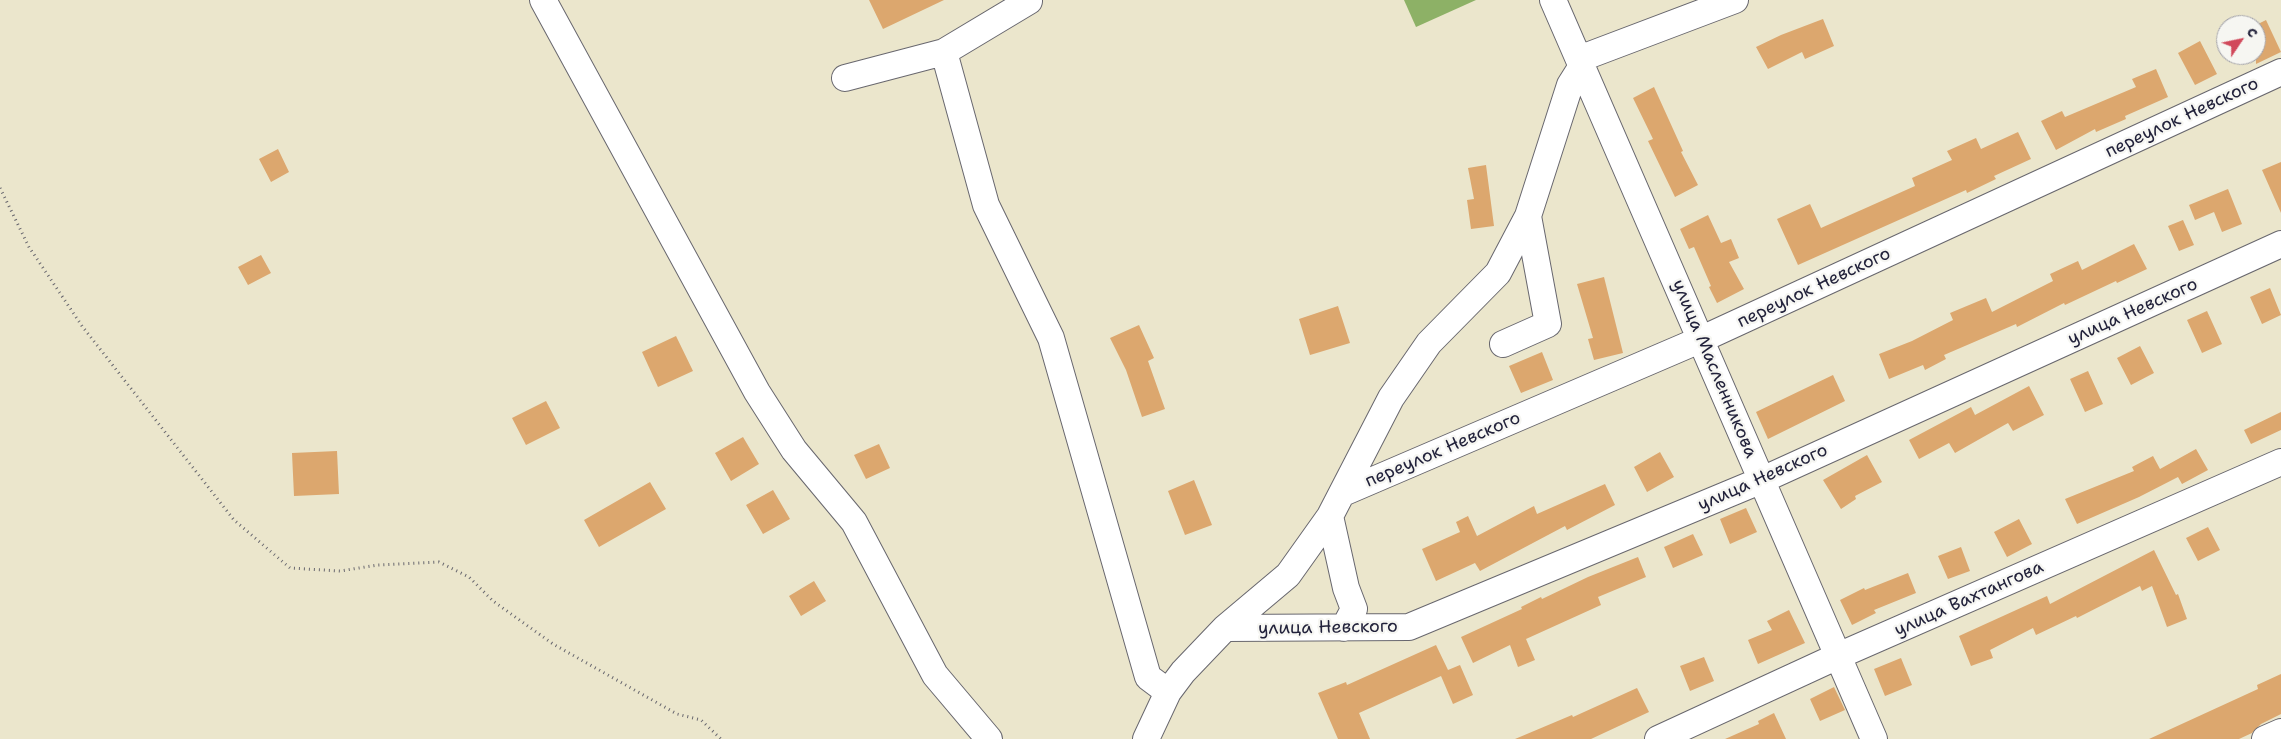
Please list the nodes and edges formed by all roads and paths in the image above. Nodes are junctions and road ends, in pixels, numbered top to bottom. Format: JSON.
{"nodes":[{"id":1,"x":542,"y":0,"type":"edge"},
{"id":2,"x":1553,"y":0,"type":"edge"},
{"id":3,"x":1735,"y":0,"type":"edge"},
{"id":4,"x":1029,"y":1,"type":"edge"},
{"id":5,"x":944,"y":52,"type":"junction"},
{"id":6,"x":1580,"y":62,"type":"junction"},
{"id":7,"x":2281,"y":72,"type":"edge"},
{"id":8,"x":845,"y":78,"type":"dead end"},
{"id":9,"x":0,"y":188,"type":"edge"},
{"id":10,"x":1528,"y":216,"type":"junction"},
{"id":11,"x":2281,"y":244,"type":"edge"},
{"id":12,"x":1702,"y":339,"type":"junction"},
{"id":13,"x":1503,"y":344,"type":"dead end"},
{"id":14,"x":2281,"y":462,"type":"edge"},
{"id":15,"x":1762,"y":480,"type":"junction"},
{"id":16,"x":1343,"y":493,"type":"junction"},
{"id":17,"x":1330,"y":516,"type":"junction"},
{"id":18,"x":1226,"y":628,"type":"junction"},
{"id":19,"x":1344,"y":628,"type":"junction"},
{"id":20,"x":1838,"y":656,"type":"junction"},
{"id":21,"x":1168,"y":692,"type":"junction"},
{"id":22,"x":2281,"y":732,"type":"edge"},
{"id":23,"x":721,"y":739,"type":"edge"},
{"id":24,"x":989,"y":739,"type":"edge"},
{"id":25,"x":1146,"y":739,"type":"edge"},
{"id":26,"x":1658,"y":739,"type":"edge"},
{"id":27,"x":1874,"y":739,"type":"edge"},
{"id":28,"x":2265,"y":739,"type":"edge"}],
"edges":[{"from":1,"to":24,"type":"street"},
{"from":2,"to":6,"type":"street","name":"улица Масленникова"},
{"from":3,"to":6,"type":"street"},
{"from":4,"to":5,"type":"street"},
{"from":5,"to":8,"type":"street"},
{"from":5,"to":21,"type":"street"},
{"from":6,"to":10,"type":"street"},
{"from":6,"to":12,"type":"street","name":"улица Масленникова"},
{"from":7,"to":12,"type":"street","name":"переулок Невского"},
{"from":9,"to":23,"type":"path"},
{"from":10,"to":13,"type":"street"},
{"from":10,"to":16,"type":"street"},
{"from":11,"to":15,"type":"street","name":"улица Невского"},
{"from":12,"to":15,"type":"street","name":"улица Масленникова"},
{"from":12,"to":16,"type":"street","name":"переулок Невского"},
{"from":14,"to":20,"type":"street","name":"улица Вахтангова"},
{"from":15,"to":19,"type":"street","name":"улица Невского"},
{"from":15,"to":20,"type":"street","name":"улица Масленникова"},
{"from":16,"to":17,"type":"street"},
{"from":17,"to":18,"type":"street"},
{"from":17,"to":19,"type":"street"},
{"from":18,"to":19,"type":"street","name":"улица Невского"},
{"from":18,"to":21,"type":"street"},
{"from":20,"to":26,"type":"street","name":"улица Вахтангова"},
{"from":20,"to":27,"type":"street","name":"улица Масленникова"},
{"from":21,"to":25,"type":"street"},
{"from":22,"to":28,"type":"street"}]}
